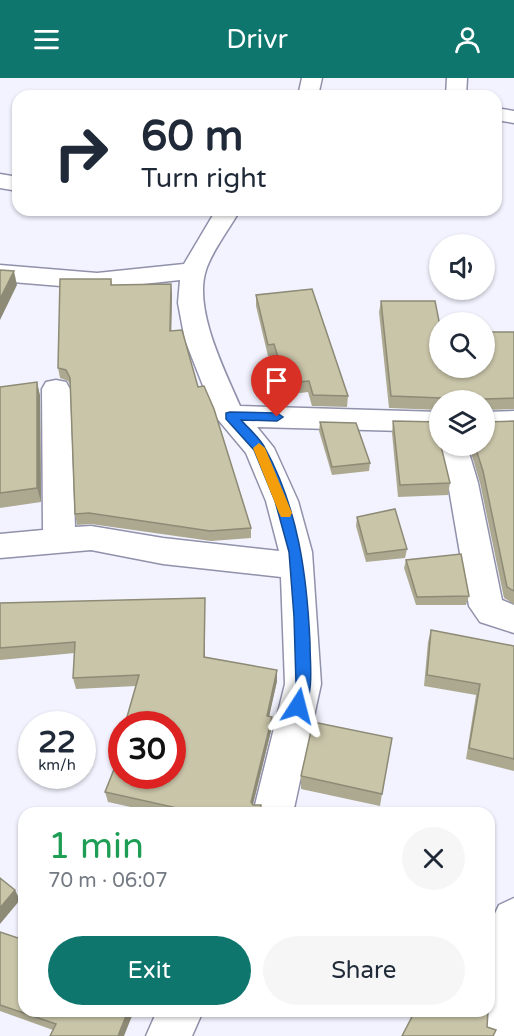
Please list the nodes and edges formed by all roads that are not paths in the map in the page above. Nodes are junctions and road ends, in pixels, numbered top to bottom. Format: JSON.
{"nodes":[{"id":1,"x":220,"y":216,"type":"edge"},
{"id":2,"x":193,"y":271,"type":"junction"},
{"id":3,"x":0,"y":273,"type":"edge"},
{"id":4,"x":56,"y":389,"type":"dead end"},
{"id":5,"x":230,"y":416,"type":"junction"},
{"id":6,"x":514,"y":421,"type":"edge"},
{"id":7,"x":429,"y":422,"type":"edge"},
{"id":8,"x":495,"y":422,"type":"edge"},
{"id":9,"x":455,"y":456,"type":"edge"},
{"id":10,"x":59,"y":540,"type":"junction"},
{"id":11,"x":0,"y":546,"type":"edge"},
{"id":12,"x":297,"y":566,"type":"junction"},
{"id":13,"x":514,"y":618,"type":"edge"},
{"id":14,"x":274,"y":807,"type":"edge"},
{"id":15,"x":514,"y":920,"type":"edge"},
{"id":16,"x":177,"y":1017,"type":"edge"},
{"id":17,"x":169,"y":1036,"type":"edge"},
{"id":18,"x":507,"y":1036,"type":"edge"}],
"edges":[{"from":1,"to":2,"type":"street"},
{"from":2,"to":3,"type":"street"},
{"from":2,"to":5,"type":"street"},
{"from":4,"to":10,"type":"street"},
{"from":5,"to":7,"type":"street"},
{"from":5,"to":12,"type":"street"},
{"from":6,"to":8,"type":"street"},
{"from":9,"to":13,"type":"street"},
{"from":10,"to":11,"type":"street"},
{"from":10,"to":12,"type":"street"},
{"from":12,"to":14,"type":"street"},
{"from":15,"to":18,"type":"street"},
{"from":16,"to":17,"type":"street"}]}
